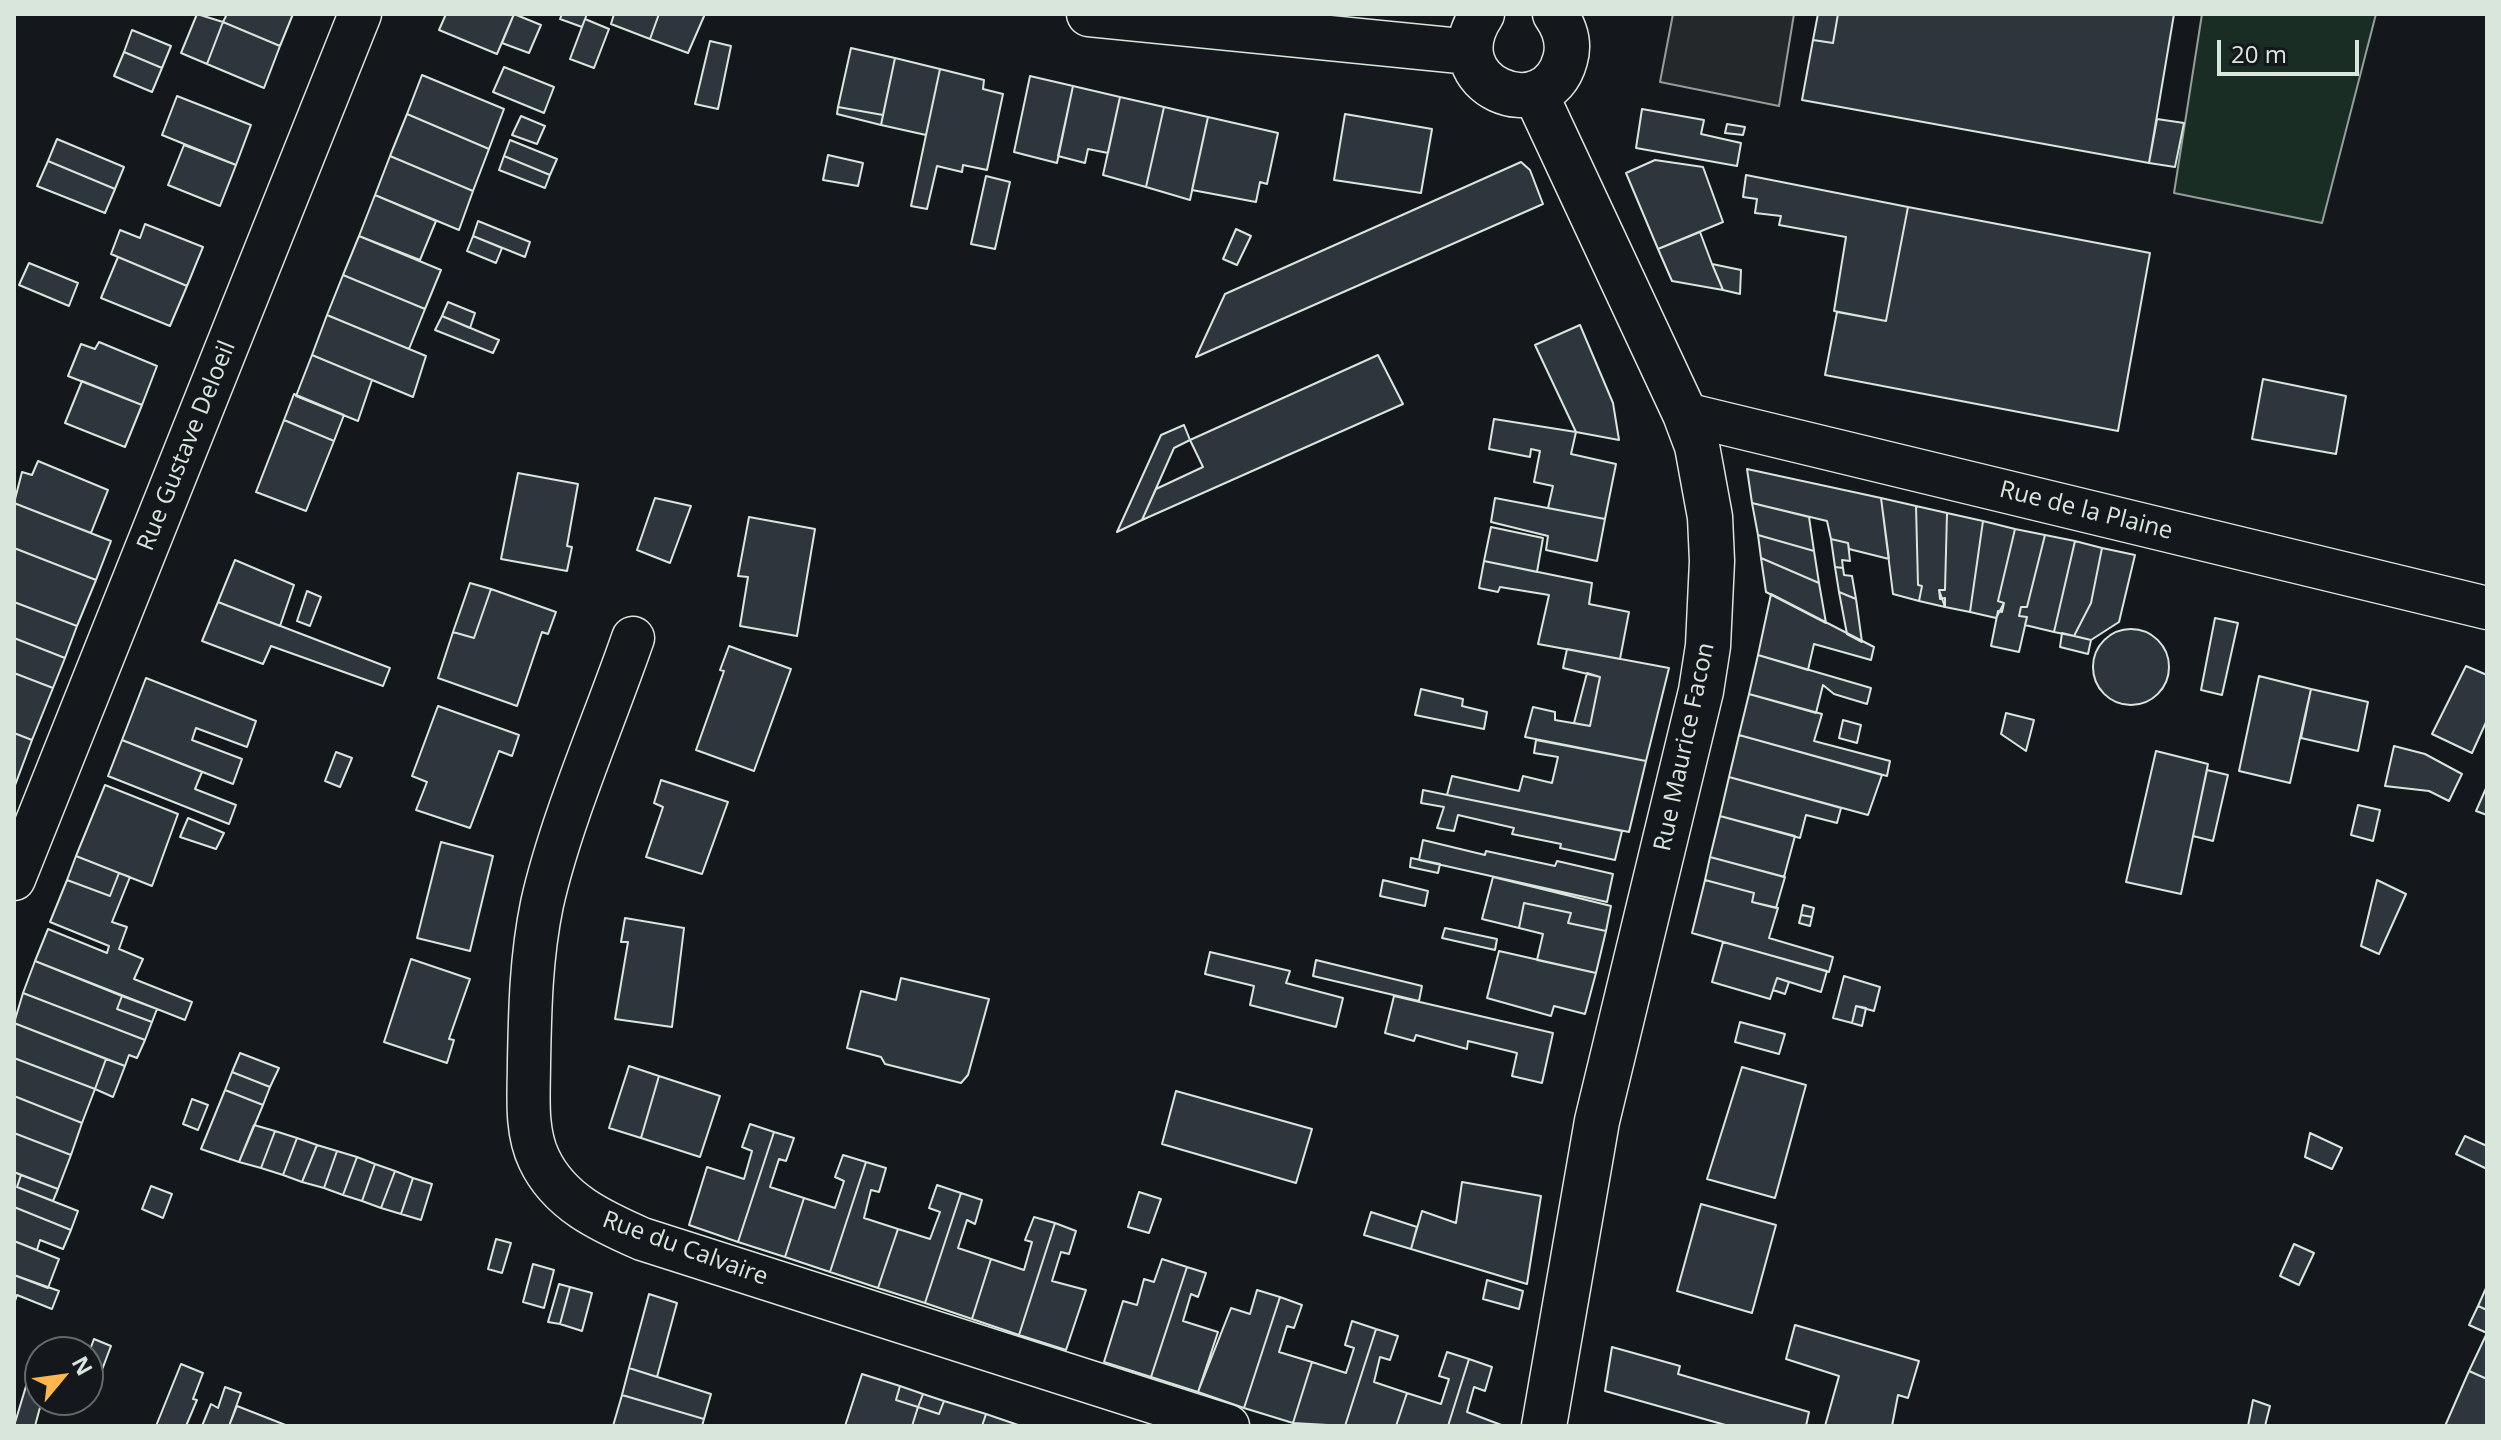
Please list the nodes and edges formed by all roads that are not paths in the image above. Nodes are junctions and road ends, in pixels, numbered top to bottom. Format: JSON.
{"nodes":[{"id":1,"x":360,"y":14,"type":"edge"},
{"id":2,"x":1089,"y":14,"type":"edge"},
{"id":3,"x":1555,"y":14,"type":"edge"},
{"id":4,"x":1476,"y":33,"type":"edge"},
{"id":5,"x":1535,"y":93,"type":"junction"},
{"id":6,"x":1685,"y":414,"type":"junction"},
{"id":7,"x":2487,"y":608,"type":"edge"},
{"id":8,"x":633,"y":638,"type":"dead end"},
{"id":9,"x":14,"y":879,"type":"edge"},
{"id":10,"x":1228,"y":1426,"type":"edge"},
{"id":11,"x":1544,"y":1426,"type":"edge"}],
"edges":[{"from":1,"to":9,"type":"street","name":"Rue Gustave Deloeil"},
{"from":2,"to":4,"type":"street"},
{"from":3,"to":5,"type":"street"},
{"from":4,"to":5,"type":"street"},
{"from":5,"to":6,"type":"street","name":"Rue Maurice Facon"},
{"from":6,"to":7,"type":"street","name":"Rue de la Plaine"},
{"from":6,"to":11,"type":"street","name":"Rue Maurice Facon"},
{"from":8,"to":10,"type":"street","name":"Rue du Calvaire"}]}
